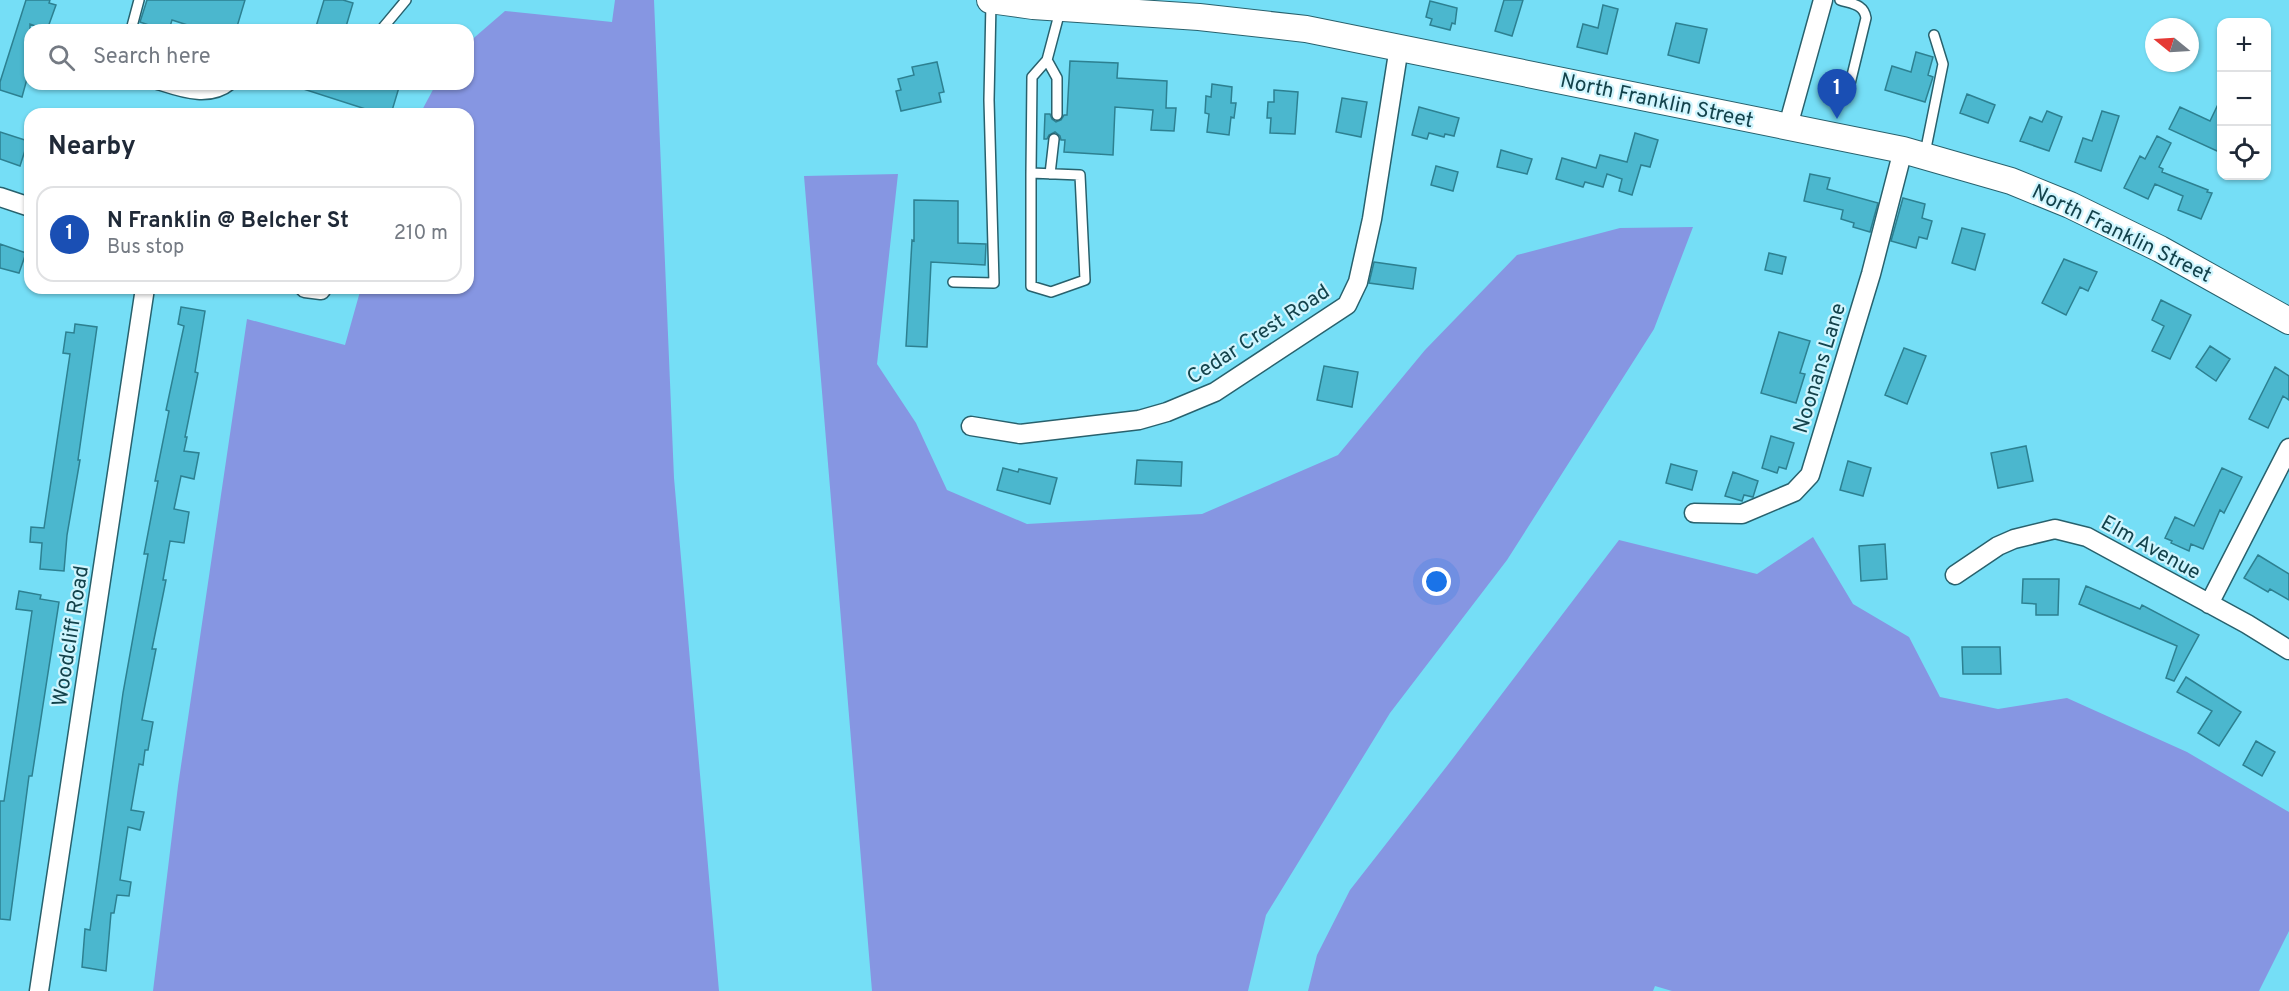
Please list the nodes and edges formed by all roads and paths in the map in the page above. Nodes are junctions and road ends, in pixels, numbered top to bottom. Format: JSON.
{"nodes":[{"id":1,"x":139,"y":0,"type":"edge"},
{"id":2,"x":406,"y":0,"type":"edge"},
{"id":3,"x":990,"y":0,"type":"edge"},
{"id":4,"x":1823,"y":0,"type":"edge"},
{"id":5,"x":1840,"y":0,"type":"edge"},
{"id":6,"x":1060,"y":9,"type":"junction"},
{"id":7,"x":133,"y":24,"type":"edge"},
{"id":8,"x":386,"y":24,"type":"edge"},
{"id":9,"x":1935,"y":35,"type":"dead end"},
{"id":10,"x":1398,"y":47,"type":"junction"},
{"id":11,"x":1047,"y":60,"type":"junction"},
{"id":12,"x":178,"y":90,"type":"edge"},
{"id":13,"x":222,"y":90,"type":"edge"},
{"id":14,"x":1847,"y":96,"type":"dead end"},
{"id":15,"x":1057,"y":115,"type":"dead end"},
{"id":16,"x":1788,"y":126,"type":"junction"},
{"id":17,"x":1054,"y":139,"type":"dead end"},
{"id":18,"x":1913,"y":153,"type":"junction"},
{"id":19,"x":1031,"y":173,"type":"junction"},
{"id":20,"x":1050,"y":174,"type":"junction"},
{"id":21,"x":0,"y":197,"type":"edge"},
{"id":22,"x":24,"y":205,"type":"edge"},
{"id":23,"x":953,"y":282,"type":"dead end"},
{"id":24,"x":144,"y":294,"type":"edge"},
{"id":25,"x":2289,"y":321,"type":"edge"},
{"id":26,"x":971,"y":426,"type":"dead end"},
{"id":27,"x":2289,"y":448,"type":"edge"},
{"id":28,"x":1694,"y":513,"type":"dead end"},
{"id":29,"x":1955,"y":575,"type":"dead end"},
{"id":30,"x":2209,"y":604,"type":"junction"},
{"id":31,"x":2289,"y":650,"type":"edge"},
{"id":32,"x":39,"y":991,"type":"edge"}],
"edges":[{"from":1,"to":7,"type":"lane"},
{"from":2,"to":8,"type":"lane"},
{"from":3,"to":6,"type":"main road","name":"North Franklin Street"},
{"from":3,"to":23,"type":"lane"},
{"from":4,"to":16,"type":"street"},
{"from":5,"to":14,"type":"lane"},
{"from":6,"to":10,"type":"main road","name":"North Franklin Street"},
{"from":6,"to":11,"type":"lane"},
{"from":9,"to":18,"type":"lane"},
{"from":10,"to":16,"type":"main road","name":"North Franklin Street"},
{"from":10,"to":26,"type":"street","name":"Cedar Crest Road"},
{"from":11,"to":15,"type":"lane"},
{"from":11,"to":19,"type":"lane"},
{"from":12,"to":13,"type":"lane"},
{"from":16,"to":18,"type":"main road","name":"North Franklin Street"},
{"from":17,"to":20,"type":"lane"},
{"from":18,"to":25,"type":"main road","name":"North Franklin Street"},
{"from":18,"to":28,"type":"street","name":"Noonans Lane"},
{"from":19,"to":20,"type":"lane"},
{"from":19,"to":20,"type":"lane"},
{"from":21,"to":22,"type":"street"},
{"from":24,"to":32,"type":"street","name":"Woodcliff Road"},
{"from":27,"to":30,"type":"street"},
{"from":29,"to":30,"type":"street","name":"Elm Avenue"},
{"from":30,"to":31,"type":"street","name":"Elm Avenue"}]}
